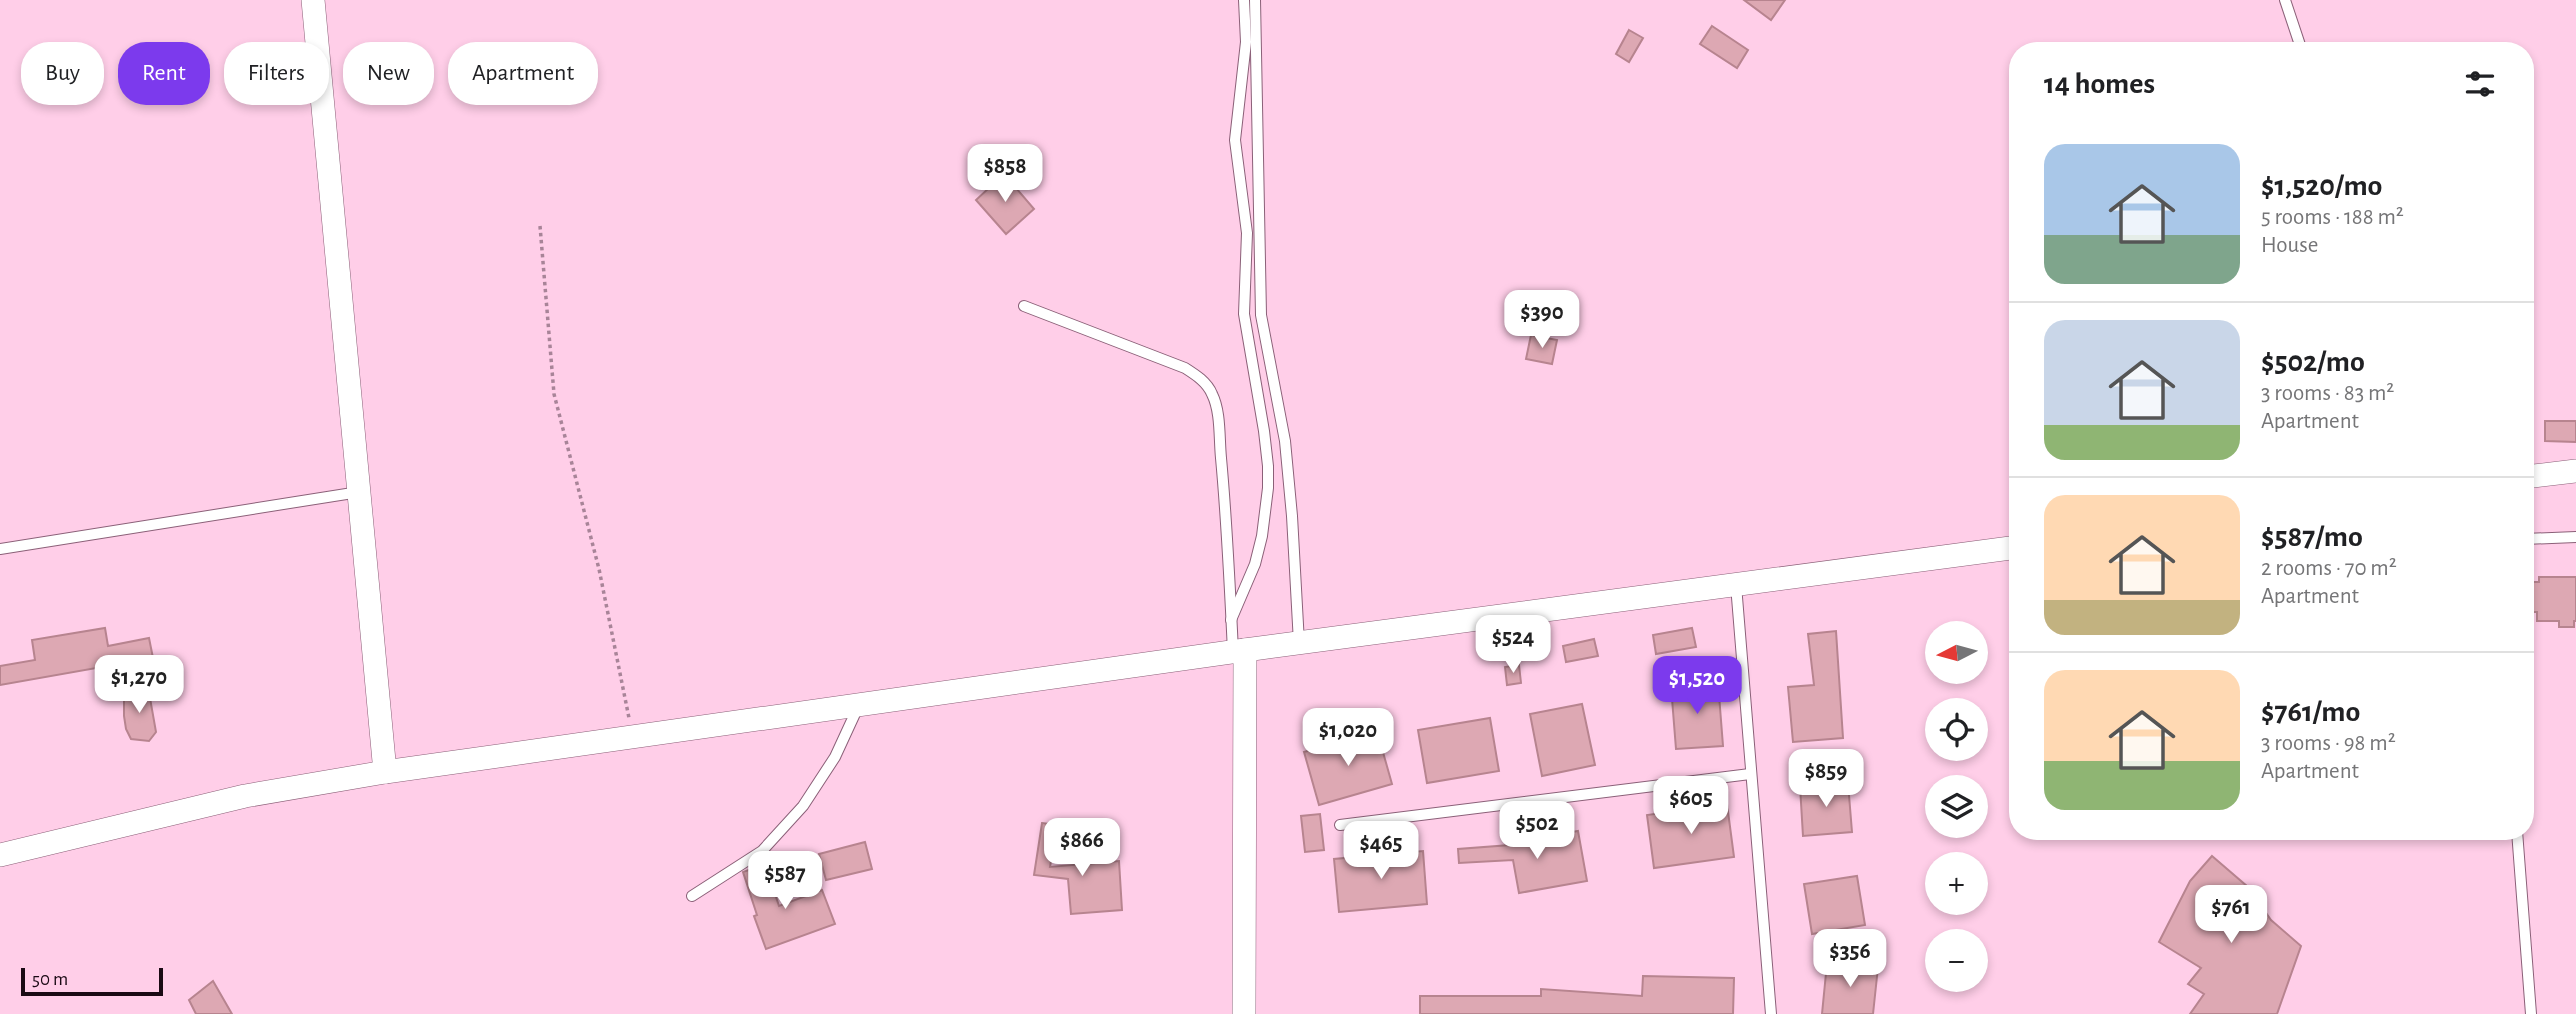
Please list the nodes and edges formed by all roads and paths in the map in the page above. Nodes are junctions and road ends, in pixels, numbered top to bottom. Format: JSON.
{"nodes":[{"id":1,"x":313,"y":0,"type":"edge"},
{"id":2,"x":1244,"y":0,"type":"edge"},
{"id":3,"x":1255,"y":0,"type":"edge"},
{"id":4,"x":2285,"y":0,"type":"edge"},
{"id":5,"x":2299,"y":42,"type":"edge"},
{"id":6,"x":540,"y":226,"type":"dead end"},
{"id":7,"x":1024,"y":306,"type":"dead end"},
{"id":8,"x":2576,"y":471,"type":"edge"},
{"id":9,"x":2534,"y":476,"type":"edge"},
{"id":10,"x":359,"y":492,"type":"junction"},
{"id":11,"x":2576,"y":537,"type":"edge"},
{"id":12,"x":2534,"y":539,"type":"edge"},
{"id":13,"x":2009,"y":548,"type":"edge"},
{"id":14,"x":0,"y":549,"type":"edge"},
{"id":15,"x":1736,"y":585,"type":"junction"},
{"id":16,"x":1231,"y":620,"type":"junction"},
{"id":17,"x":1299,"y":643,"type":"junction"},
{"id":18,"x":1239,"y":651,"type":"junction"},
{"id":19,"x":859,"y":705,"type":"junction"},
{"id":20,"x":633,"y":737,"type":"junction"},
{"id":21,"x":385,"y":772,"type":"junction"},
{"id":22,"x":1750,"y":774,"type":"junction"},
{"id":23,"x":1340,"y":824,"type":"dead end"},
{"id":24,"x":2518,"y":840,"type":"edge"},
{"id":25,"x":0,"y":855,"type":"edge"},
{"id":26,"x":692,"y":896,"type":"dead end"},
{"id":27,"x":1244,"y":1014,"type":"edge"},
{"id":28,"x":1771,"y":1014,"type":"edge"},
{"id":29,"x":2532,"y":1014,"type":"edge"}],
"edges":[{"from":1,"to":10,"type":"street"},
{"from":2,"to":16,"type":"lane"},
{"from":3,"to":17,"type":"lane"},
{"from":4,"to":5,"type":"lane"},
{"from":6,"to":20,"type":"path"},
{"from":7,"to":16,"type":"lane"},
{"from":8,"to":9,"type":"street"},
{"from":10,"to":14,"type":"lane"},
{"from":10,"to":21,"type":"street"},
{"from":11,"to":12,"type":"lane"},
{"from":13,"to":15,"type":"street"},
{"from":15,"to":17,"type":"street"},
{"from":15,"to":22,"type":"lane"},
{"from":16,"to":18,"type":"lane"},
{"from":17,"to":18,"type":"street"},
{"from":18,"to":19,"type":"street"},
{"from":18,"to":27,"type":"street"},
{"from":19,"to":20,"type":"street"},
{"from":19,"to":26,"type":"lane"},
{"from":20,"to":21,"type":"street"},
{"from":21,"to":25,"type":"street"},
{"from":22,"to":23,"type":"lane"},
{"from":22,"to":28,"type":"lane"},
{"from":24,"to":29,"type":"lane"}]}
